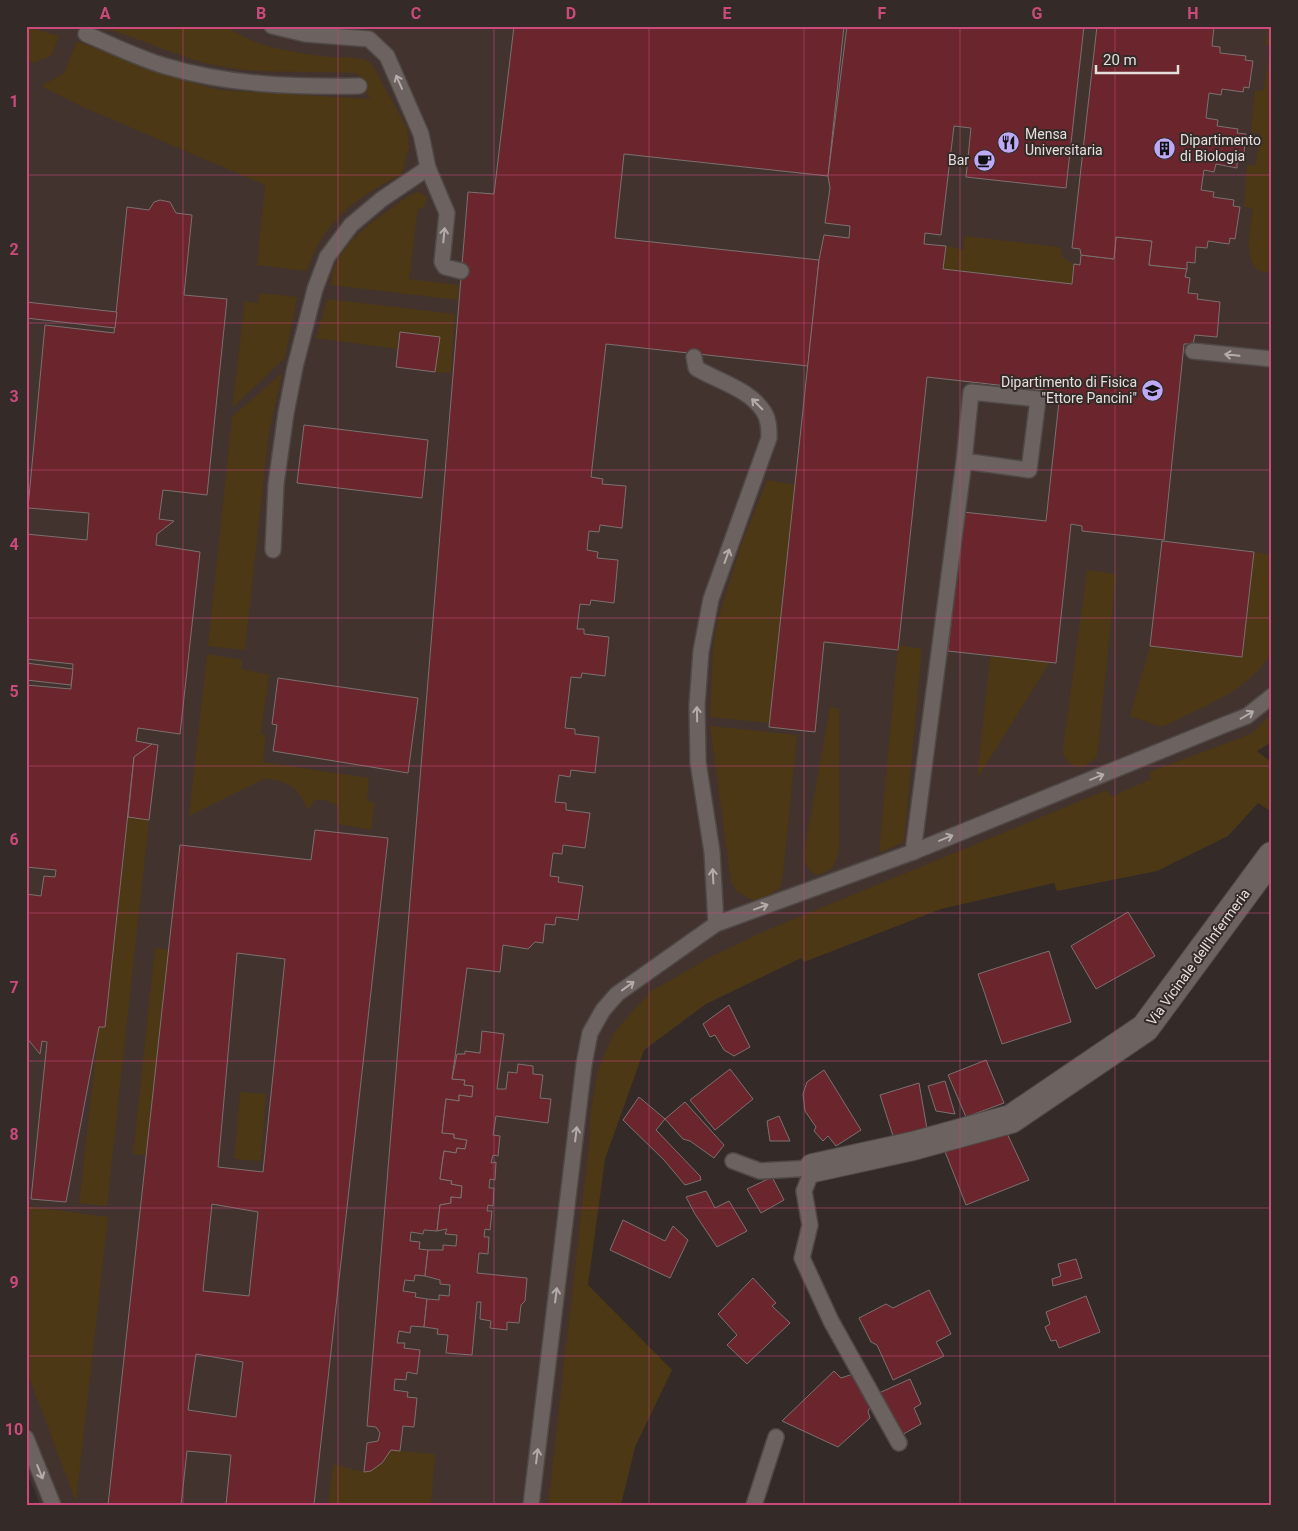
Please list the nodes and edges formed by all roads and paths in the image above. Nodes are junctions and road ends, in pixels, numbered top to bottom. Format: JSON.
{"nodes":[{"id":1,"x":272,"y":26,"type":"edge"},
{"id":2,"x":86,"y":34,"type":"dead end"},
{"id":3,"x":359,"y":86,"type":"dead end"},
{"id":4,"x":428,"y":168,"type":"junction"},
{"id":5,"x":461,"y":270,"type":"dead end"},
{"id":6,"x":1193,"y":351,"type":"dead end"},
{"id":7,"x":694,"y":357,"type":"dead end"},
{"id":8,"x":1272,"y":360,"type":"edge"},
{"id":9,"x":964,"y":461,"type":"junction"},
{"id":10,"x":273,"y":550,"type":"dead end"},
{"id":11,"x":1272,"y":696,"type":"edge"},
{"id":12,"x":913,"y":852,"type":"junction"},
{"id":13,"x":1272,"y":856,"type":"edge"},
{"id":14,"x":716,"y":924,"type":"junction"},
{"id":15,"x":733,"y":1161,"type":"dead end"},
{"id":16,"x":813,"y":1168,"type":"junction"},
{"id":17,"x":776,"y":1437,"type":"dead end"},
{"id":18,"x":26,"y":1438,"type":"edge"},
{"id":19,"x":899,"y":1443,"type":"dead end"},
{"id":20,"x":53,"y":1505,"type":"edge"},
{"id":21,"x":531,"y":1505,"type":"edge"},
{"id":22,"x":754,"y":1505,"type":"edge"}],
"edges":[{"from":4,"to":1,"type":"lane","one_way":true},
{"from":2,"to":3,"type":"lane"},
{"from":5,"to":4,"type":"lane","one_way":true},
{"from":4,"to":10,"type":"lane"},
{"from":8,"to":6,"type":"lane","one_way":true},
{"from":14,"to":7,"type":"lane","one_way":true},
{"from":9,"to":9,"type":"lane"},
{"from":9,"to":12,"type":"lane"},
{"from":12,"to":11,"type":"lane","one_way":true},
{"from":14,"to":12,"type":"lane","one_way":true},
{"from":13,"to":16,"type":"street","name":"Via Vicinale dell'Infermeria"},
{"from":21,"to":14,"type":"lane","one_way":true},
{"from":15,"to":16,"type":"lane"},
{"from":16,"to":19,"type":"lane"},
{"from":17,"to":22,"type":"lane"},
{"from":18,"to":20,"type":"lane","one_way":true}]}
